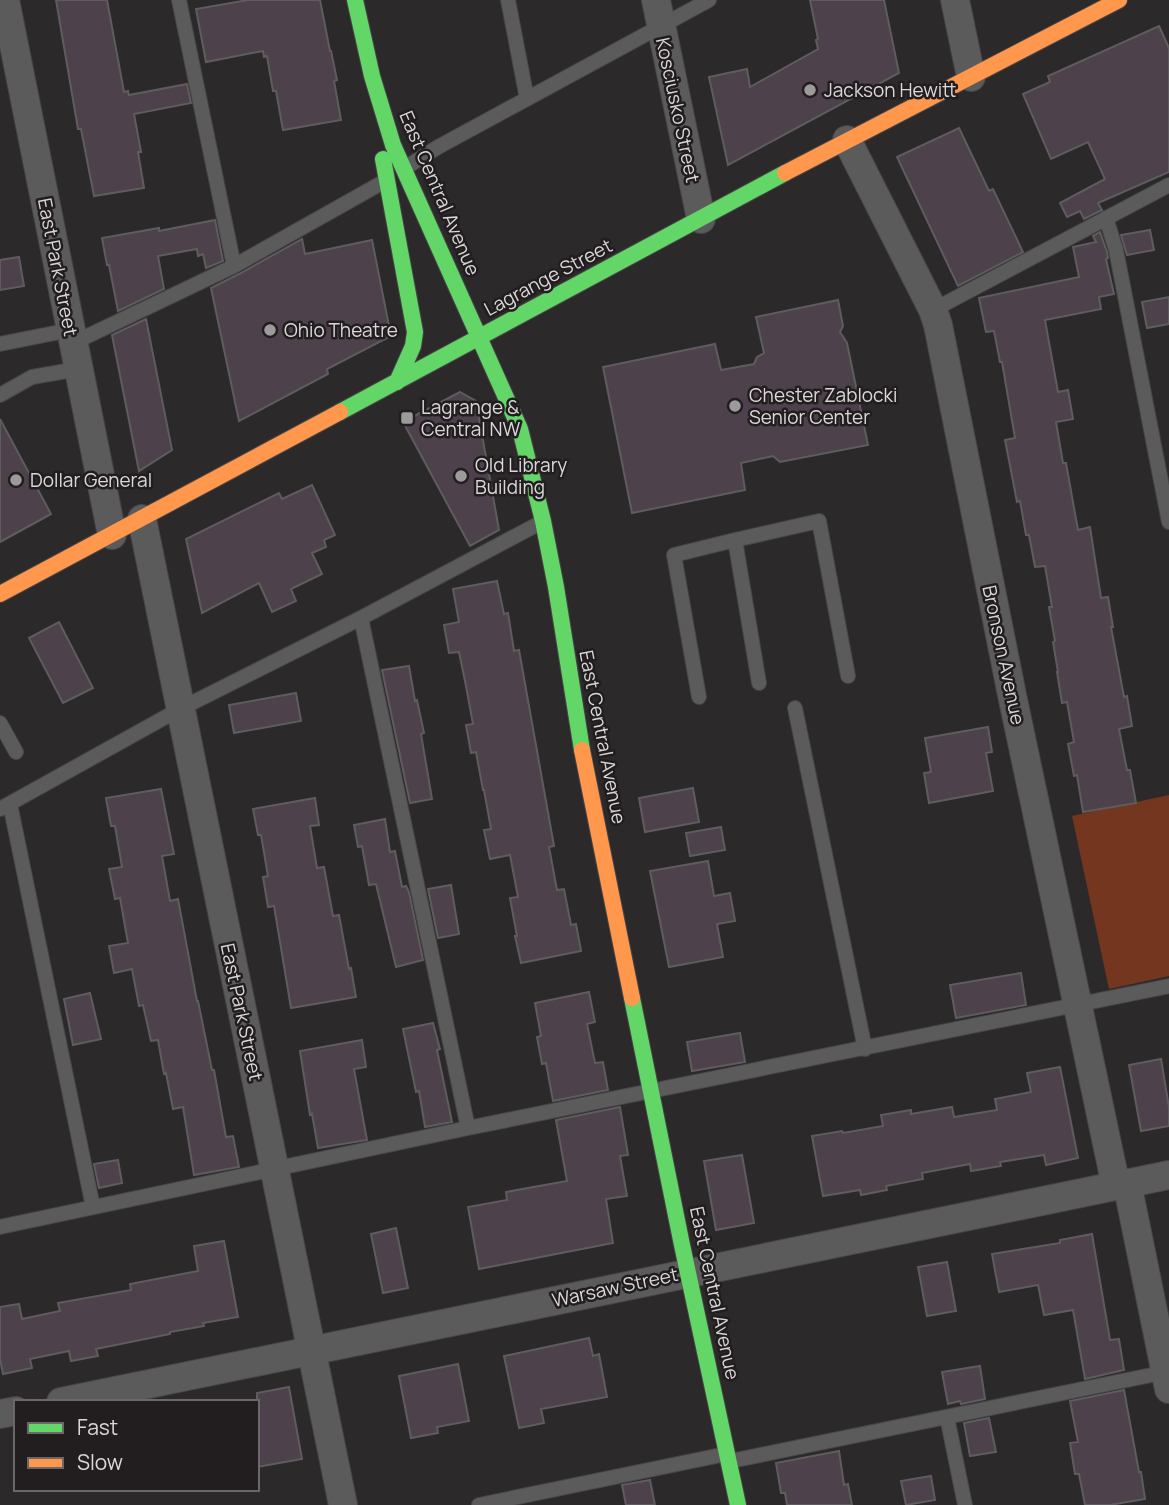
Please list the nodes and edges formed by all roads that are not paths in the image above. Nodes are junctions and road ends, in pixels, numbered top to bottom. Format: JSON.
{"nodes":[{"id":1,"x":5,"y":0,"type":"edge"},
{"id":2,"x":179,"y":0,"type":"edge"},
{"id":3,"x":355,"y":0,"type":"edge"},
{"id":4,"x":508,"y":0,"type":"edge"},
{"id":5,"x":709,"y":0,"type":"edge"},
{"id":6,"x":955,"y":0,"type":"edge"},
{"id":7,"x":1119,"y":0,"type":"edge"},
{"id":8,"x":658,"y":13,"type":"edge"},
{"id":9,"x":362,"y":33,"type":"junction"},
{"id":10,"x":971,"y":77,"type":"junction"},
{"id":11,"x":527,"y":99,"type":"junction"},
{"id":12,"x":847,"y":140,"type":"junction"},
{"id":13,"x":403,"y":169,"type":"junction"},
{"id":14,"x":387,"y":180,"type":"junction"},
{"id":15,"x":1169,"y":185,"type":"edge"},
{"id":16,"x":1106,"y":218,"type":"junction"},
{"id":17,"x":701,"y":219,"type":"junction"},
{"id":18,"x":234,"y":266,"type":"junction"},
{"id":19,"x":933,"y":310,"type":"junction"},
{"id":20,"x":479,"y":337,"type":"junction"},
{"id":21,"x":0,"y":344,"type":"edge"},
{"id":22,"x":74,"y":347,"type":"junction"},
{"id":23,"x":397,"y":382,"type":"junction"},
{"id":24,"x":0,"y":394,"type":"edge"},
{"id":25,"x":142,"y":519,"type":"junction"},
{"id":26,"x":543,"y":521,"type":"junction"},
{"id":27,"x":1169,"y":522,"type":"edge"},
{"id":28,"x":112,"y":535,"type":"junction"},
{"id":29,"x":735,"y":540,"type":"junction"},
{"id":30,"x":0,"y":594,"type":"edge"},
{"id":31,"x":361,"y":618,"type":"junction"},
{"id":32,"x":849,"y":676,"type":"dead end"},
{"id":33,"x":759,"y":683,"type":"dead end"},
{"id":34,"x":699,"y":697,"type":"dead end"},
{"id":35,"x":795,"y":708,"type":"dead end"},
{"id":36,"x":180,"y":709,"type":"junction"},
{"id":37,"x":0,"y":723,"type":"edge"},
{"id":38,"x":16,"y":752,"type":"dead end"},
{"id":39,"x":5,"y":807,"type":"edge"},
{"id":40,"x":1169,"y":986,"type":"edge"},
{"id":41,"x":1079,"y":1005,"type":"junction"},
{"id":42,"x":865,"y":1049,"type":"junction"},
{"id":43,"x":652,"y":1091,"type":"junction"},
{"id":44,"x":468,"y":1128,"type":"junction"},
{"id":45,"x":274,"y":1169,"type":"junction"},
{"id":46,"x":1169,"y":1175,"type":"edge"},
{"id":47,"x":1121,"y":1185,"type":"junction"},
{"id":48,"x":93,"y":1207,"type":"junction"},
{"id":49,"x":0,"y":1227,"type":"edge"},
{"id":50,"x":689,"y":1272,"type":"junction"},
{"id":51,"x":312,"y":1350,"type":"junction"},
{"id":52,"x":1167,"y":1381,"type":"edge"},
{"id":53,"x":71,"y":1400,"type":"edge"},
{"id":54,"x":947,"y":1417,"type":"junction"},
{"id":55,"x":728,"y":1458,"type":"junction"},
{"id":56,"x":343,"y":1505,"type":"edge"},
{"id":57,"x":480,"y":1505,"type":"edge"},
{"id":58,"x":738,"y":1505,"type":"edge"},
{"id":59,"x":965,"y":1505,"type":"edge"}],
"edges":[{"from":1,"to":22,"type":"street","name":"East Park Street"},
{"from":2,"to":18,"type":"lane"},
{"from":3,"to":9,"type":"street","name":"East Central Avenue"},
{"from":4,"to":11,"type":"lane"},
{"from":5,"to":8,"type":"lane"},
{"from":6,"to":10,"type":"street"},
{"from":7,"to":10,"type":"street","name":"Lagrange Street"},
{"from":8,"to":11,"type":"lane"},
{"from":8,"to":17,"type":"street","name":"Kosciusko Street"},
{"from":9,"to":13,"type":"street","name":"East Central Avenue"},
{"from":9,"to":14,"type":"street"},
{"from":10,"to":12,"type":"street","name":"Lagrange Street"},
{"from":11,"to":13,"type":"lane"},
{"from":12,"to":17,"type":"street","name":"Lagrange Street"},
{"from":12,"to":19,"type":"street","name":"Bronson Avenue"},
{"from":13,"to":14,"type":"lane"},
{"from":13,"to":20,"type":"street","name":"East Central Avenue"},
{"from":14,"to":18,"type":"lane"},
{"from":14,"to":23,"type":"street"},
{"from":15,"to":16,"type":"lane"},
{"from":16,"to":19,"type":"lane"},
{"from":16,"to":27,"type":"lane"},
{"from":17,"to":20,"type":"street","name":"Lagrange Street"},
{"from":18,"to":22,"type":"lane"},
{"from":19,"to":41,"type":"street","name":"Bronson Avenue"},
{"from":20,"to":23,"type":"street","name":"Lagrange Street"},
{"from":20,"to":26,"type":"street","name":"East Central Avenue"},
{"from":21,"to":22,"type":"lane"},
{"from":22,"to":24,"type":"lane"},
{"from":22,"to":28,"type":"street","name":"East Park Street"},
{"from":23,"to":25,"type":"street","name":"Lagrange Street"},
{"from":25,"to":28,"type":"street","name":"Lagrange Street"},
{"from":25,"to":36,"type":"street","name":"East Park Street"},
{"from":26,"to":31,"type":"lane"},
{"from":26,"to":43,"type":"street","name":"East Central Avenue"},
{"from":28,"to":30,"type":"street","name":"Lagrange Street"},
{"from":29,"to":32,"type":"lane"},
{"from":29,"to":33,"type":"lane"},
{"from":29,"to":34,"type":"lane"},
{"from":31,"to":36,"type":"lane"},
{"from":31,"to":44,"type":"lane"},
{"from":35,"to":42,"type":"lane"},
{"from":36,"to":39,"type":"lane"},
{"from":36,"to":45,"type":"street","name":"East Park Street"},
{"from":37,"to":38,"type":"lane"},
{"from":39,"to":48,"type":"lane"},
{"from":40,"to":41,"type":"lane"},
{"from":41,"to":42,"type":"lane"},
{"from":41,"to":47,"type":"street","name":"Bronson Avenue"},
{"from":42,"to":43,"type":"lane"},
{"from":43,"to":44,"type":"lane"},
{"from":43,"to":50,"type":"street","name":"East Central Avenue"},
{"from":44,"to":45,"type":"lane"},
{"from":45,"to":48,"type":"lane"},
{"from":45,"to":51,"type":"street","name":"East Park Street"},
{"from":46,"to":47,"type":"street","name":"Warsaw Street"},
{"from":47,"to":50,"type":"street","name":"Warsaw Street"},
{"from":47,"to":52,"type":"street","name":"Bronson Avenue"},
{"from":48,"to":49,"type":"lane"},
{"from":50,"to":51,"type":"street","name":"Warsaw Street"},
{"from":50,"to":55,"type":"street","name":"East Central Avenue"},
{"from":51,"to":53,"type":"street","name":"Warsaw Street"},
{"from":51,"to":56,"type":"street","name":"East Park Street"},
{"from":52,"to":54,"type":"lane"},
{"from":54,"to":55,"type":"lane"},
{"from":54,"to":59,"type":"lane"},
{"from":55,"to":57,"type":"lane"},
{"from":55,"to":58,"type":"street","name":"East Central Avenue"}]}
